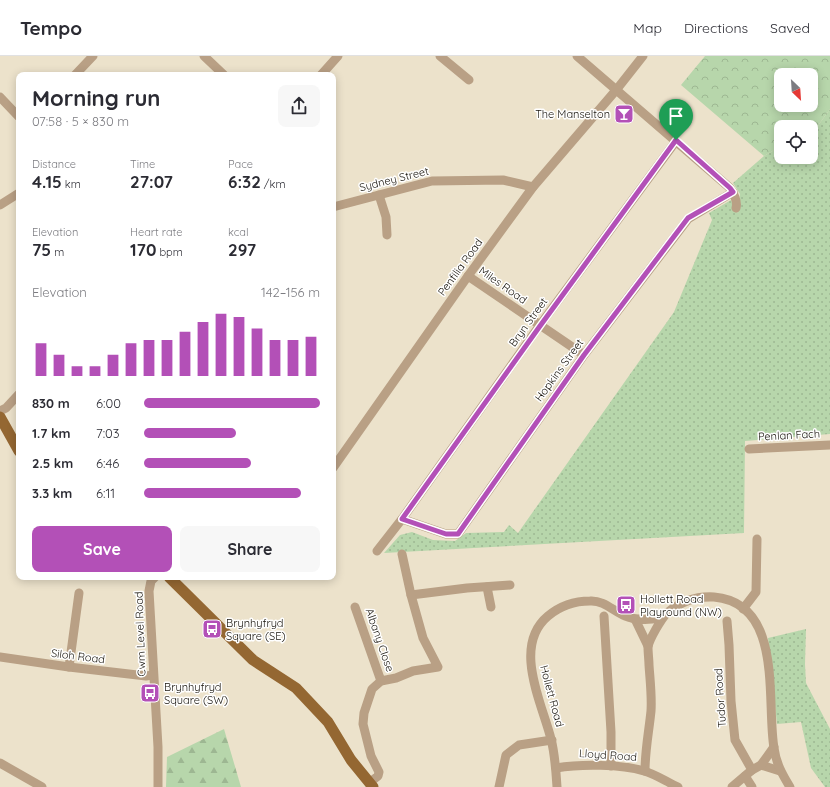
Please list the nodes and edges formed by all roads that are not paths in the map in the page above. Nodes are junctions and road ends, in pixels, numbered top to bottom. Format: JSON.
{"nodes":[{"id":1,"x":93,"y":56,"type":"edge"},
{"id":2,"x":338,"y":56,"type":"edge"},
{"id":3,"x":440,"y":56,"type":"edge"},
{"id":4,"x":577,"y":56,"type":"edge"},
{"id":5,"x":643,"y":56,"type":"edge"},
{"id":6,"x":205,"y":57,"type":"edge"},
{"id":7,"x":78,"y":72,"type":"edge"},
{"id":8,"x":221,"y":72,"type":"edge"},
{"id":9,"x":324,"y":72,"type":"edge"},
{"id":10,"x":469,"y":80,"type":"dead end"},
{"id":11,"x":617,"y":89,"type":"junction"},
{"id":12,"x":1,"y":99,"type":"edge"},
{"id":13,"x":16,"y":114,"type":"edge"},
{"id":14,"x":676,"y":140,"type":"junction"},
{"id":15,"x":533,"y":187,"type":"junction"},
{"id":16,"x":733,"y":192,"type":"junction"},
{"id":17,"x":380,"y":194,"type":"junction"},
{"id":18,"x":16,"y":195,"type":"edge"},
{"id":19,"x":0,"y":205,"type":"edge"},
{"id":20,"x":336,"y":206,"type":"edge"},
{"id":21,"x":736,"y":208,"type":"dead end"},
{"id":22,"x":387,"y":235,"type":"dead end"},
{"id":23,"x":468,"y":276,"type":"junction"},
{"id":24,"x":540,"y":326,"type":"junction"},
{"id":25,"x":584,"y":355,"type":"junction"},
{"id":26,"x":16,"y":397,"type":"edge"},
{"id":27,"x":0,"y":411,"type":"edge"},
{"id":28,"x":0,"y":416,"type":"edge"},
{"id":29,"x":16,"y":445,"type":"edge"},
{"id":30,"x":830,"y":445,"type":"edge"},
{"id":31,"x":749,"y":450,"type":"dead end"},
{"id":32,"x":336,"y":464,"type":"edge"},
{"id":33,"x":402,"y":519,"type":"junction"},
{"id":34,"x":757,"y":539,"type":"dead end"},
{"id":35,"x":377,"y":551,"type":"dead end"},
{"id":36,"x":402,"y":554,"type":"dead end"},
{"id":37,"x":153,"y":580,"type":"edge"},
{"id":38,"x":173,"y":580,"type":"edge"},
{"id":39,"x":510,"y":585,"type":"dead end"},
{"id":40,"x":488,"y":587,"type":"junction"},
{"id":41,"x":79,"y":593,"type":"dead end"},
{"id":42,"x":411,"y":595,"type":"junction"},
{"id":43,"x":355,"y":607,"type":"dead end"},
{"id":44,"x":491,"y":607,"type":"dead end"},
{"id":45,"x":743,"y":609,"type":"junction"},
{"id":46,"x":604,"y":616,"type":"dead end"},
{"id":47,"x":661,"y":618,"type":"junction"},
{"id":48,"x":635,"y":620,"type":"junction"},
{"id":49,"x":727,"y":621,"type":"dead end"},
{"id":50,"x":614,"y":627,"type":"dead end"},
{"id":51,"x":604,"y":628,"type":"junction"},
{"id":52,"x":648,"y":646,"type":"junction"},
{"id":53,"x":0,"y":657,"type":"edge"},
{"id":54,"x":69,"y":667,"type":"junction"},
{"id":55,"x":153,"y":675,"type":"junction"},
{"id":56,"x":381,"y":681,"type":"junction"},
{"id":57,"x":552,"y":740,"type":"junction"},
{"id":58,"x":774,"y":747,"type":"junction"},
{"id":59,"x":0,"y":763,"type":"edge"},
{"id":60,"x":761,"y":764,"type":"junction"},
{"id":61,"x":611,"y":766,"type":"junction"},
{"id":62,"x":556,"y":768,"type":"junction"},
{"id":63,"x":645,"y":771,"type":"junction"},
{"id":64,"x":780,"y":771,"type":"junction"},
{"id":65,"x":748,"y":773,"type":"junction"},
{"id":66,"x":371,"y":785,"type":"edge"},
{"id":67,"x":42,"y":787,"type":"edge"},
{"id":68,"x":158,"y":787,"type":"edge"},
{"id":69,"x":499,"y":787,"type":"edge"},
{"id":70,"x":557,"y":787,"type":"edge"},
{"id":71,"x":678,"y":787,"type":"edge"},
{"id":72,"x":732,"y":787,"type":"edge"},
{"id":73,"x":752,"y":787,"type":"edge"},
{"id":74,"x":790,"y":787,"type":"edge"}],
"edges":[{"from":1,"to":7,"type":"street"},
{"from":2,"to":9,"type":"street"},
{"from":3,"to":10,"type":"street"},
{"from":4,"to":11,"type":"street"},
{"from":5,"to":11,"type":"street","name":"Penfilia Road"},
{"from":6,"to":8,"type":"street"},
{"from":11,"to":14,"type":"street"},
{"from":11,"to":15,"type":"street","name":"Penfilia Road"},
{"from":12,"to":13,"type":"street"},
{"from":14,"to":16,"type":"street"},
{"from":14,"to":24,"type":"street","name":"Bryn Street"},
{"from":15,"to":17,"type":"street","name":"Sydney Street"},
{"from":15,"to":23,"type":"street","name":"Penfilia Road"},
{"from":16,"to":21,"type":"street"},
{"from":16,"to":25,"type":"street","name":"Hopkins Street"},
{"from":17,"to":20,"type":"street","name":"Sydney Street"},
{"from":17,"to":22,"type":"street"},
{"from":18,"to":19,"type":"street"},
{"from":23,"to":24,"type":"street","name":"Miles Road"},
{"from":23,"to":32,"type":"street","name":"Penfilia Road"},
{"from":24,"to":25,"type":"street","name":"Miles Road"},
{"from":24,"to":33,"type":"street","name":"Bryn Street"},
{"from":25,"to":33,"type":"street","name":"Hopkins Street"},
{"from":26,"to":27,"type":"street"},
{"from":28,"to":29,"type":"main road"},
{"from":30,"to":31,"type":"street","name":"Penlan Fach"},
{"from":33,"to":35,"type":"street","name":"Bryn Street"},
{"from":34,"to":45,"type":"street"},
{"from":36,"to":42,"type":"street"},
{"from":37,"to":55,"type":"street","name":"Cwm Level Road"},
{"from":38,"to":66,"type":"main road"},
{"from":39,"to":40,"type":"street"},
{"from":40,"to":42,"type":"street"},
{"from":40,"to":44,"type":"street"},
{"from":41,"to":54,"type":"street"},
{"from":42,"to":56,"type":"street"},
{"from":43,"to":56,"type":"street","name":"Albany Close"},
{"from":45,"to":47,"type":"street"},
{"from":45,"to":58,"type":"street"},
{"from":46,"to":51,"type":"street"},
{"from":47,"to":48,"type":"street","name":"Hollett Road"},
{"from":47,"to":52,"type":"street"},
{"from":48,"to":52,"type":"street"},
{"from":48,"to":57,"type":"street","name":"Hollett Road"},
{"from":49,"to":65,"type":"street","name":"Tudor Road"},
{"from":50,"to":51,"type":"street"},
{"from":51,"to":61,"type":"street"},
{"from":52,"to":63,"type":"street"},
{"from":53,"to":54,"type":"street","name":"Siloh Road"},
{"from":54,"to":55,"type":"street","name":"Siloh Road"},
{"from":55,"to":68,"type":"street","name":"Cwm Level Road"},
{"from":56,"to":66,"type":"street"},
{"from":57,"to":62,"type":"street","name":"Hollett Road"},
{"from":57,"to":69,"type":"street"},
{"from":58,"to":60,"type":"street"},
{"from":58,"to":64,"type":"street"},
{"from":59,"to":67,"type":"street"},
{"from":60,"to":64,"type":"street"},
{"from":60,"to":65,"type":"street"},
{"from":61,"to":62,"type":"street","name":"Lloyd Road"},
{"from":61,"to":63,"type":"street","name":"Lloyd Road"},
{"from":62,"to":70,"type":"street","name":"Hollett Road"},
{"from":63,"to":71,"type":"street","name":"Lloyd Road"},
{"from":64,"to":74,"type":"street"},
{"from":65,"to":72,"type":"street"},
{"from":65,"to":73,"type":"street","name":"Tudor Road"}]}
